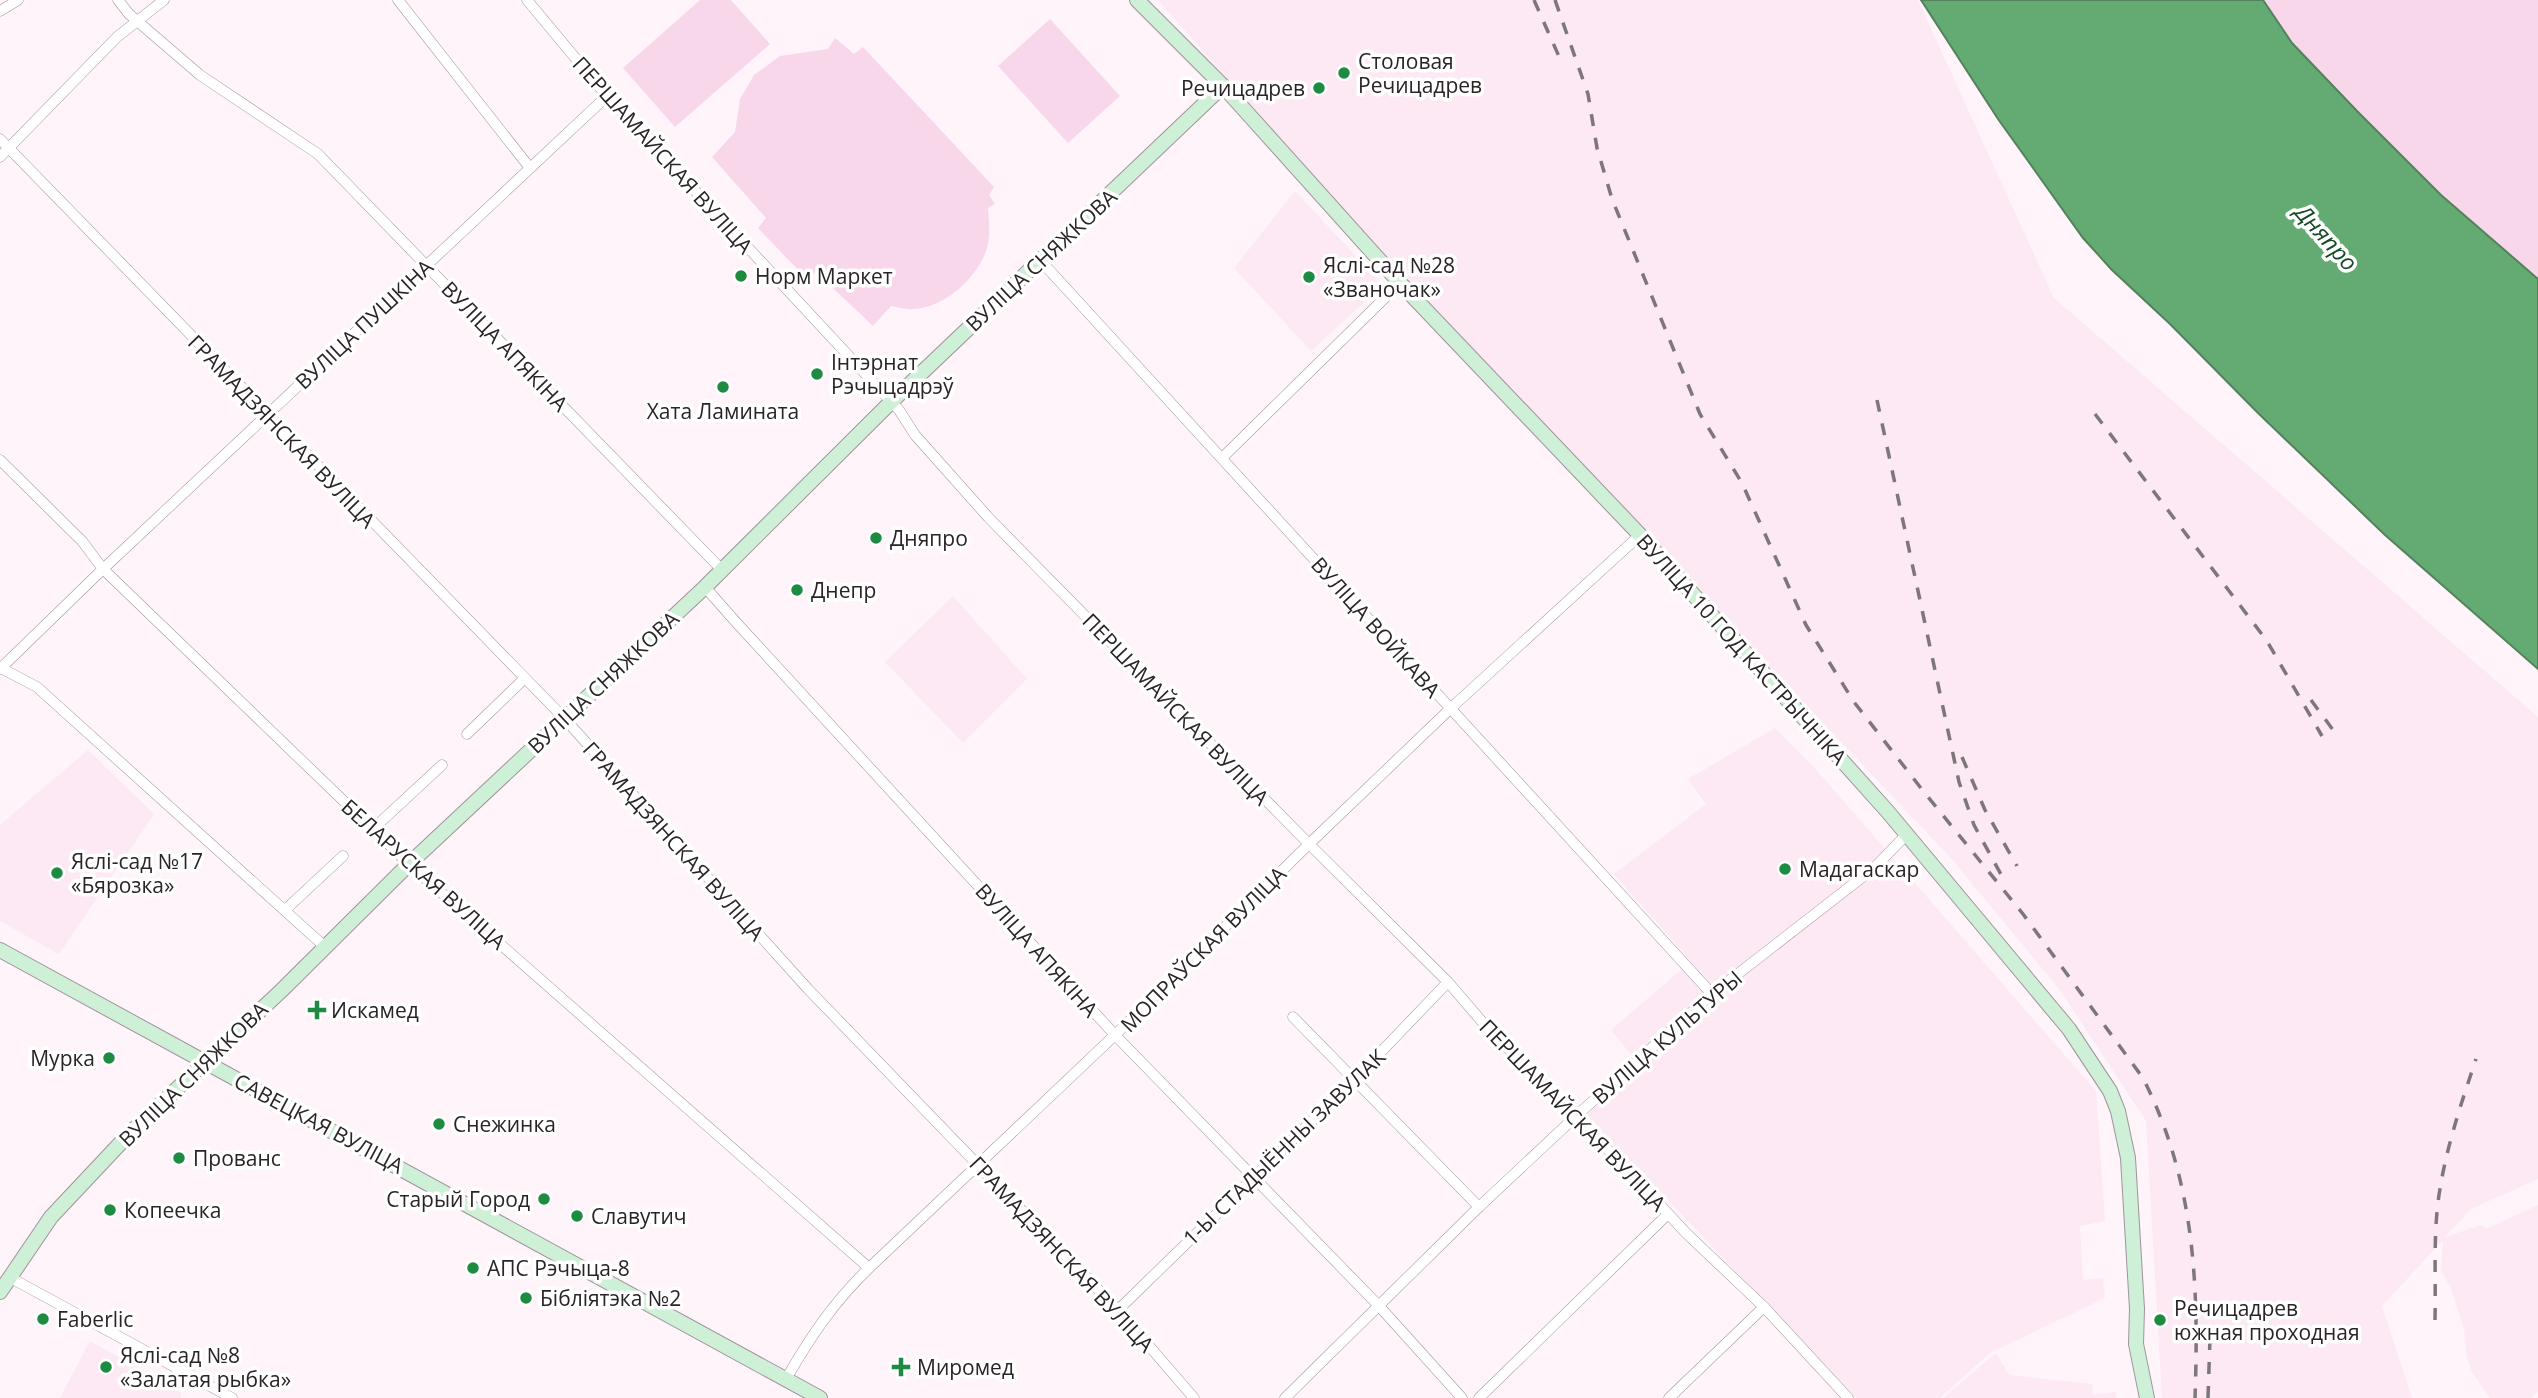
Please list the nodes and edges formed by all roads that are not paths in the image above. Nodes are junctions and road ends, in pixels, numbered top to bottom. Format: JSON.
{"nodes":[{"id":1,"x":18,"y":0,"type":"edge"},
{"id":2,"x":118,"y":0,"type":"edge"},
{"id":3,"x":164,"y":0,"type":"edge"},
{"id":4,"x":398,"y":0,"type":"edge"},
{"id":5,"x":527,"y":0,"type":"edge"},
{"id":6,"x":1138,"y":0,"type":"edge"},
{"id":7,"x":0,"y":11,"type":"edge"},
{"id":8,"x":137,"y":21,"type":"junction"},
{"id":9,"x":1223,"y":86,"type":"junction"},
{"id":10,"x":607,"y":96,"type":"junction"},
{"id":11,"x":0,"y":139,"type":"edge"},
{"id":12,"x":9,"y":149,"type":"junction"},
{"id":13,"x":0,"y":157,"type":"edge"},
{"id":14,"x":530,"y":169,"type":"junction"},
{"id":15,"x":1040,"y":260,"type":"junction"},
{"id":16,"x":426,"y":266,"type":"junction"},
{"id":17,"x":1400,"y":283,"type":"junction"},
{"id":18,"x":891,"y":402,"type":"junction"},
{"id":19,"x":267,"y":416,"type":"junction"},
{"id":20,"x":1223,"y":457,"type":"junction"},
{"id":21,"x":0,"y":460,"type":"edge"},
{"id":22,"x":1640,"y":535,"type":"junction"},
{"id":23,"x":103,"y":569,"type":"junction"},
{"id":24,"x":722,"y":570,"type":"junction"},
{"id":25,"x":705,"y":587,"type":"junction"},
{"id":26,"x":0,"y":669,"type":"edge"},
{"id":27,"x":524,"y":679,"type":"junction"},
{"id":28,"x":1450,"y":709,"type":"junction"},
{"id":29,"x":564,"y":718,"type":"junction"},
{"id":30,"x":467,"y":734,"type":"dead end"},
{"id":31,"x":442,"y":765,"type":"dead end"},
{"id":32,"x":373,"y":829,"type":"junction"},
{"id":33,"x":1907,"y":834,"type":"junction"},
{"id":34,"x":1308,"y":844,"type":"junction"},
{"id":35,"x":343,"y":856,"type":"dead end"},
{"id":36,"x":409,"y":863,"type":"junction"},
{"id":37,"x":285,"y":910,"type":"junction"},
{"id":38,"x":324,"y":946,"type":"junction"},
{"id":39,"x":0,"y":950,"type":"edge"},
{"id":40,"x":1448,"y":982,"type":"junction"},
{"id":41,"x":1712,"y":994,"type":"junction"},
{"id":42,"x":1293,"y":1017,"type":"dead end"},
{"id":43,"x":1115,"y":1035,"type":"junction"},
{"id":44,"x":205,"y":1062,"type":"junction"},
{"id":45,"x":1354,"y":1080,"type":"junction"},
{"id":46,"x":1575,"y":1117,"type":"junction"},
{"id":47,"x":978,"y":1165,"type":"junction"},
{"id":48,"x":1252,"y":1178,"type":"junction"},
{"id":49,"x":1479,"y":1207,"type":"junction"},
{"id":50,"x":1668,"y":1214,"type":"junction"},
{"id":51,"x":869,"y":1268,"type":"junction"},
{"id":52,"x":9,"y":1277,"type":"junction"},
{"id":53,"x":0,"y":1293,"type":"edge"},
{"id":54,"x":1378,"y":1306,"type":"junction"},
{"id":55,"x":1765,"y":1307,"type":"junction"},
{"id":56,"x":1118,"y":1310,"type":"junction"},
{"id":57,"x":786,"y":1379,"type":"junction"},
{"id":58,"x":232,"y":1398,"type":"edge"},
{"id":59,"x":820,"y":1398,"type":"edge"},
{"id":60,"x":1194,"y":1398,"type":"edge"},
{"id":61,"x":1285,"y":1398,"type":"edge"},
{"id":62,"x":1462,"y":1398,"type":"edge"},
{"id":63,"x":1479,"y":1398,"type":"edge"},
{"id":64,"x":1669,"y":1398,"type":"edge"},
{"id":65,"x":1849,"y":1398,"type":"edge"},
{"id":66,"x":2147,"y":1398,"type":"edge"}],
"edges":[{"from":1,"to":7,"type":"street"},
{"from":2,"to":8,"type":"street","name":"ВУЛІЦА АПЯКІНА"},
{"from":3,"to":8,"type":"street"},
{"from":4,"to":14,"type":"street"},
{"from":5,"to":10,"type":"street","name":"ПЕРШАМАЙСКАЯ ВУЛІЦА"},
{"from":6,"to":9,"type":"street","name":"ВУЛІЦА 10 ГОД КАСТРЫЧНІКА"},
{"from":8,"to":12,"type":"street"},
{"from":8,"to":16,"type":"street","name":"ВУЛІЦА АПЯКІНА"},
{"from":9,"to":15,"type":"street","name":"ВУЛІЦА СНЯЖКОВА"},
{"from":9,"to":17,"type":"street","name":"ВУЛІЦА 10 ГОД КАСТРЫЧНІКА"},
{"from":10,"to":14,"type":"street","name":"ВУЛІЦА ПУШКІНА"},
{"from":10,"to":18,"type":"street","name":"ПЕРШАМАЙСКАЯ ВУЛІЦА"},
{"from":11,"to":12,"type":"street","name":"ГРАМАДЗЯНСКАЯ ВУЛІЦА"},
{"from":12,"to":13,"type":"street"},
{"from":12,"to":19,"type":"street","name":"ГРАМАДЗЯНСКАЯ ВУЛІЦА"},
{"from":14,"to":16,"type":"street","name":"ВУЛІЦА ПУШКІНА"},
{"from":15,"to":18,"type":"street","name":"ВУЛІЦА СНЯЖКОВА"},
{"from":15,"to":20,"type":"street","name":"ВУЛІЦА ВОЙКАВА"},
{"from":16,"to":19,"type":"street","name":"ВУЛІЦА ПУШКІНА"},
{"from":16,"to":24,"type":"street","name":"ВУЛІЦА АПЯКІНА"},
{"from":17,"to":20,"type":"street"},
{"from":17,"to":22,"type":"street","name":"ВУЛІЦА 10 ГОД КАСТРЫЧНІКА"},
{"from":18,"to":24,"type":"street","name":"ВУЛІЦА СНЯЖКОВА"},
{"from":18,"to":34,"type":"street","name":"ПЕРШАМАЙСКАЯ ВУЛІЦА"},
{"from":19,"to":23,"type":"street","name":"ВУЛІЦА ПУШКІНА"},
{"from":19,"to":27,"type":"street","name":"ГРАМАДЗЯНСКАЯ ВУЛІЦА"},
{"from":20,"to":28,"type":"street","name":"ВУЛІЦА ВОЙКАВА"},
{"from":21,"to":23,"type":"street","name":"БЕЛАРУСКАЯ ВУЛІЦА"},
{"from":22,"to":28,"type":"street","name":"МОПРАЎСКАЯ ВУЛІЦА"},
{"from":22,"to":33,"type":"street","name":"ВУЛІЦА 10 ГОД КАСТРЫЧНІКА"},
{"from":23,"to":26,"type":"street","name":"ВУЛІЦА ПУШКІНА"},
{"from":23,"to":32,"type":"street","name":"БЕЛАРУСКАЯ ВУЛІЦА"},
{"from":24,"to":25,"type":"street","name":"ВУЛІЦА СНЯЖКОВА"},
{"from":25,"to":29,"type":"street","name":"ВУЛІЦА СНЯЖКОВА"},
{"from":25,"to":43,"type":"street","name":"ВУЛІЦА АПЯКІНА"},
{"from":26,"to":37,"type":"street"},
{"from":27,"to":29,"type":"street","name":"ГРАМАДЗЯНСКАЯ ВУЛІЦА"},
{"from":27,"to":30,"type":"street"},
{"from":28,"to":34,"type":"street","name":"МОПРАЎСКАЯ ВУЛІЦА"},
{"from":28,"to":41,"type":"street","name":"ВУЛІЦА ВОЙКАВА"},
{"from":29,"to":36,"type":"street","name":"ВУЛІЦА СНЯЖКОВА"},
{"from":29,"to":47,"type":"street","name":"ГРАМАДЗЯНСКАЯ ВУЛІЦА"},
{"from":31,"to":32,"type":"street"},
{"from":32,"to":36,"type":"street","name":"БЕЛАРУСКАЯ ВУЛІЦА"},
{"from":33,"to":41,"type":"street","name":"ВУЛІЦА КУЛЬТУРЫ"},
{"from":33,"to":66,"type":"street","name":"ВУЛІЦА 10 ГОД КАСТРЫЧНІКА"},
{"from":34,"to":40,"type":"street","name":"ПЕРШАМАЙСКАЯ ВУЛІЦА"},
{"from":34,"to":43,"type":"street","name":"МОПРАЎСКАЯ ВУЛІЦА"},
{"from":35,"to":37,"type":"street"},
{"from":36,"to":38,"type":"street","name":"ВУЛІЦА СНЯЖКОВА"},
{"from":36,"to":51,"type":"street","name":"БЕЛАРУСКАЯ ВУЛІЦА"},
{"from":37,"to":38,"type":"street"},
{"from":38,"to":44,"type":"street","name":"ВУЛІЦА СНЯЖКОВА"},
{"from":39,"to":44,"type":"street","name":"САВЕЦКАЯ ВУЛІЦА"},
{"from":40,"to":45,"type":"street","name":"1-Ы СТАДЫЁННЫ ЗАВУЛАК"},
{"from":40,"to":46,"type":"street","name":"ПЕРШАМАЙСКАЯ ВУЛІЦА"},
{"from":41,"to":46,"type":"street","name":"ВУЛІЦА КУЛЬТУРЫ"},
{"from":42,"to":45,"type":"street"},
{"from":43,"to":47,"type":"street","name":"МОПРАЎСКАЯ ВУЛІЦА"},
{"from":43,"to":48,"type":"street","name":"ВУЛІЦА АПЯКІНА"},
{"from":44,"to":52,"type":"street","name":"ВУЛІЦА СНЯЖКОВА"},
{"from":44,"to":57,"type":"street","name":"САВЕЦКАЯ ВУЛІЦА"},
{"from":45,"to":48,"type":"street","name":"1-Ы СТАДЫЁННЫ ЗАВУЛАК"},
{"from":45,"to":49,"type":"street"},
{"from":46,"to":49,"type":"street","name":"ВУЛІЦА КУЛЬТУРЫ"},
{"from":46,"to":50,"type":"street","name":"ПЕРШАМАЙСКАЯ ВУЛІЦА"},
{"from":47,"to":51,"type":"street","name":"МОПРАЎСКАЯ ВУЛІЦА"},
{"from":47,"to":56,"type":"street","name":"ГРАМАДЗЯНСКАЯ ВУЛІЦА"},
{"from":48,"to":54,"type":"street","name":"ВУЛІЦА АПЯКІНА"},
{"from":48,"to":56,"type":"street","name":"1-Ы СТАДЫЁННЫ ЗАВУЛАК"},
{"from":49,"to":54,"type":"street","name":"ВУЛІЦА КУЛЬТУРЫ"},
{"from":50,"to":55,"type":"street","name":"ПЕРШАМАЙСКАЯ ВУЛІЦА"},
{"from":50,"to":63,"type":"street"},
{"from":51,"to":57,"type":"street","name":"МОПРАЎСКАЯ ВУЛІЦА"},
{"from":52,"to":53,"type":"street","name":"ВУЛІЦА СНЯЖКОВА"},
{"from":52,"to":58,"type":"street"},
{"from":54,"to":61,"type":"street","name":"ВУЛІЦА КУЛЬТУРЫ"},
{"from":54,"to":62,"type":"street","name":"ВУЛІЦА АПЯКІНА"},
{"from":55,"to":64,"type":"street"},
{"from":55,"to":65,"type":"street","name":"ПЕРШАМАЙСКАЯ ВУЛІЦА"},
{"from":56,"to":60,"type":"street","name":"ГРАМАДЗЯНСКАЯ ВУЛІЦА"},
{"from":57,"to":59,"type":"street","name":"САВЕЦКАЯ ВУЛІЦА"}]}
